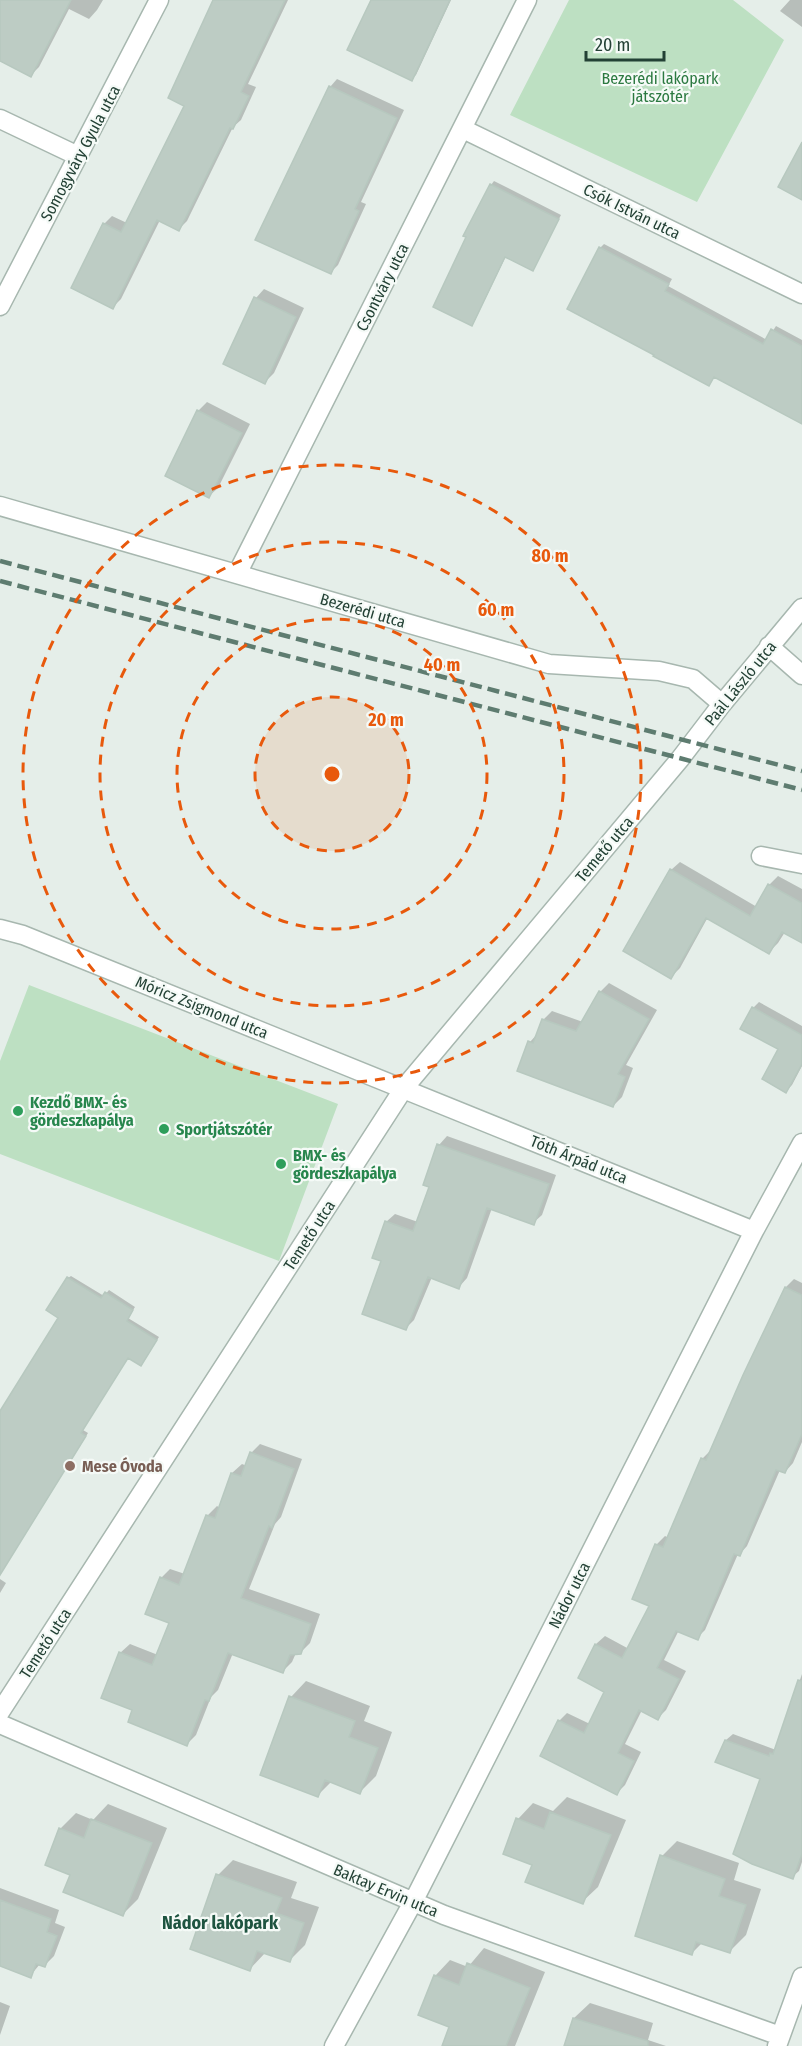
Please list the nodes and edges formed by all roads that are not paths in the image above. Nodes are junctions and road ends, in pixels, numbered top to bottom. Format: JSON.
{"nodes":[{"id":1,"x":159,"y":0,"type":"edge"},
{"id":2,"x":527,"y":0,"type":"edge"},
{"id":3,"x":0,"y":119,"type":"edge"},
{"id":4,"x":463,"y":129,"type":"junction"},
{"id":5,"x":78,"y":156,"type":"junction"},
{"id":6,"x":802,"y":294,"type":"edge"},
{"id":7,"x":0,"y":306,"type":"edge"},
{"id":8,"x":0,"y":506,"type":"edge"},
{"id":9,"x":237,"y":574,"type":"junction"},
{"id":10,"x":802,"y":608,"type":"edge"},
{"id":11,"x":769,"y":646,"type":"junction"},
{"id":12,"x":802,"y":675,"type":"edge"},
{"id":13,"x":722,"y":704,"type":"junction"},
{"id":14,"x":680,"y":759,"type":"joint"},
{"id":15,"x":761,"y":855,"type":"dead end"},
{"id":16,"x":802,"y":864,"type":"edge"},
{"id":17,"x":0,"y":929,"type":"edge"},
{"id":18,"x":404,"y":1088,"type":"junction"},
{"id":19,"x":802,"y":1143,"type":"edge"},
{"id":20,"x":754,"y":1231,"type":"junction"},
{"id":21,"x":0,"y":1712,"type":"edge"},
{"id":22,"x":0,"y":1724,"type":"edge"},
{"id":23,"x":413,"y":1902,"type":"junction"},
{"id":24,"x":802,"y":1977,"type":"edge"},
{"id":25,"x":778,"y":2041,"type":"edge"},
{"id":26,"x":334,"y":2046,"type":"edge"}],
"edges":[{"from":1,"to":5,"type":"street","name":"Somogyváry Gyula utca"},
{"from":2,"to":4,"type":"street","name":"Csontváry utca"},
{"from":3,"to":5,"type":"street"},
{"from":4,"to":6,"type":"street","name":"Csók István utca"},
{"from":4,"to":9,"type":"street","name":"Csontváry utca"},
{"from":5,"to":7,"type":"street","name":"Somogyváry Gyula utca"},
{"from":8,"to":9,"type":"street","name":"Bezerédi utca"},
{"from":9,"to":13,"type":"street","name":"Bezerédi utca"},
{"from":10,"to":11,"type":"street","name":"Paál László utca"},
{"from":11,"to":12,"type":"street"},
{"from":11,"to":13,"type":"street","name":"Paál László utca"},
{"from":13,"to":14,"type":"street","name":"Paál László utca"},
{"from":14,"to":18,"type":"street","name":"Temető utca"},
{"from":15,"to":16,"type":"street"},
{"from":17,"to":18,"type":"street","name":"Móricz Zsigmond utca"},
{"from":18,"to":20,"type":"street","name":"Tóth Árpád utca"},
{"from":18,"to":21,"type":"street","name":"Temető utca"},
{"from":19,"to":20,"type":"street","name":"Nádor utca"},
{"from":20,"to":23,"type":"street","name":"Nádor utca"},
{"from":22,"to":23,"type":"street","name":"Baktay Ervin utca"},
{"from":23,"to":25,"type":"street","name":"Baktay Ervin utca"},
{"from":23,"to":26,"type":"street","name":"Nádor utca"},
{"from":24,"to":25,"type":"street"}]}
